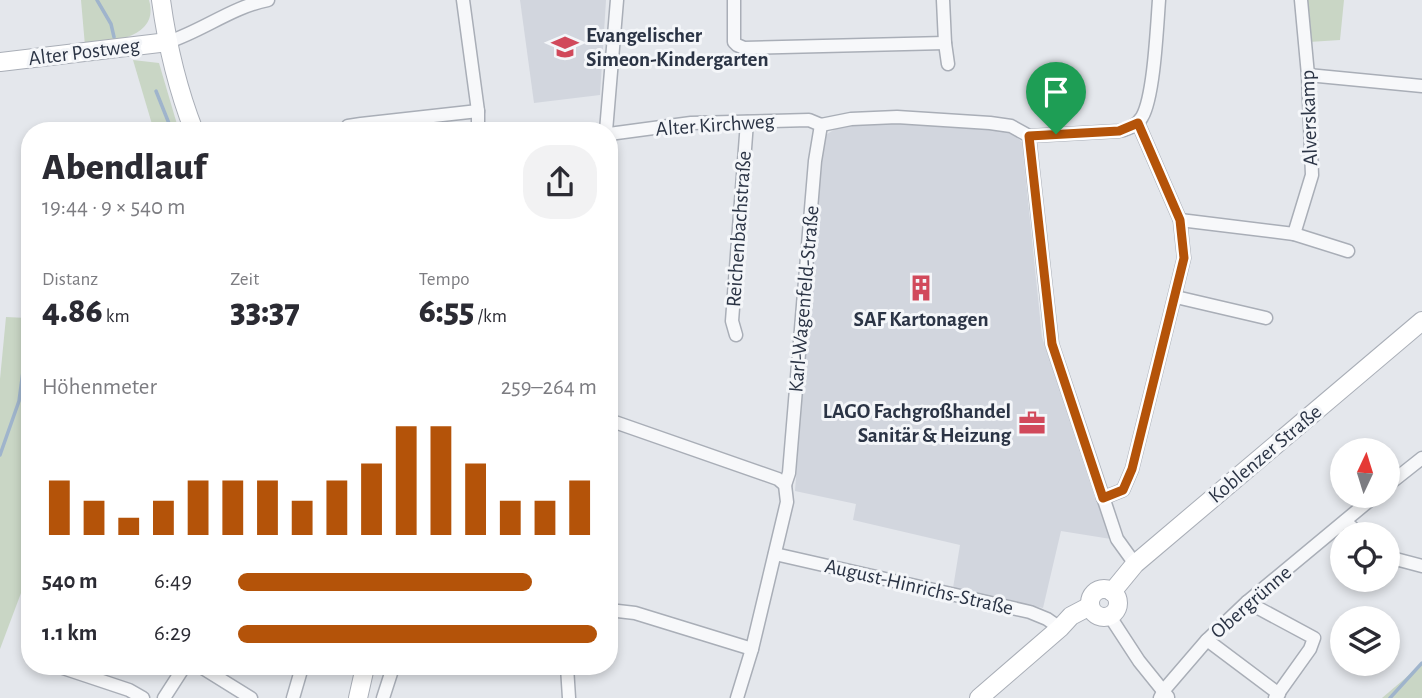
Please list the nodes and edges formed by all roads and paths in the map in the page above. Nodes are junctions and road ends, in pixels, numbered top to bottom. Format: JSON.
{"nodes":[{"id":1,"x":160,"y":0,"type":"edge"},
{"id":2,"x":268,"y":0,"type":"edge"},
{"id":3,"x":463,"y":0,"type":"edge"},
{"id":4,"x":617,"y":0,"type":"edge"},
{"id":5,"x":734,"y":0,"type":"edge"},
{"id":6,"x":943,"y":0,"type":"edge"},
{"id":7,"x":1159,"y":0,"type":"edge"},
{"id":8,"x":1301,"y":0,"type":"edge"},
{"id":9,"x":168,"y":42,"type":"junction"},
{"id":10,"x":945,"y":43,"type":"junction"},
{"id":11,"x":0,"y":62,"type":"edge"},
{"id":12,"x":948,"y":64,"type":"dead end"},
{"id":13,"x":1308,"y":75,"type":"junction"},
{"id":14,"x":1422,"y":86,"type":"edge"},
{"id":15,"x":478,"y":111,"type":"junction"},
{"id":16,"x":191,"y":122,"type":"edge"},
{"id":17,"x":379,"y":122,"type":"edge"},
{"id":18,"x":478,"y":122,"type":"edge"},
{"id":19,"x":609,"y":122,"type":"edge"},
{"id":20,"x":747,"y":122,"type":"junction"},
{"id":21,"x":827,"y":123,"type":"junction"},
{"id":22,"x":1138,"y":123,"type":"junction"},
{"id":23,"x":618,"y":132,"type":"edge"},
{"id":24,"x":1029,"y":136,"type":"junction"},
{"id":25,"x":1180,"y":220,"type":"junction"},
{"id":26,"x":1294,"y":234,"type":"junction"},
{"id":27,"x":1348,"y":251,"type":"dead end"},
{"id":28,"x":1176,"y":297,"type":"junction"},
{"id":29,"x":1266,"y":318,"type":"dead end"},
{"id":30,"x":1422,"y":321,"type":"edge"},
{"id":31,"x":736,"y":335,"type":"dead end"},
{"id":32,"x":618,"y":423,"type":"edge"},
{"id":33,"x":1422,"y":458,"type":"edge"},
{"id":34,"x":1400,"y":475,"type":"edge"},
{"id":35,"x":785,"y":485,"type":"junction"},
{"id":36,"x":1103,"y":498,"type":"junction"},
{"id":37,"x":1360,"y":508,"type":"edge"},
{"id":38,"x":1345,"y":521,"type":"joint"},
{"id":39,"x":775,"y":554,"type":"junction"},
{"id":40,"x":1400,"y":560,"type":"edge"},
{"id":41,"x":1135,"y":564,"type":"junction"},
{"id":42,"x":1422,"y":566,"type":"edge"},
{"id":43,"x":1247,"y":602,"type":"junction"},
{"id":44,"x":618,"y":611,"type":"edge"},
{"id":45,"x":1098,"y":612,"type":"junction"},
{"id":46,"x":1060,"y":628,"type":"junction"},
{"id":47,"x":1207,"y":640,"type":"junction"},
{"id":48,"x":752,"y":649,"type":"junction"},
{"id":49,"x":84,"y":675,"type":"edge"},
{"id":50,"x":179,"y":675,"type":"edge"},
{"id":51,"x":214,"y":675,"type":"edge"},
{"id":52,"x":300,"y":675,"type":"edge"},
{"id":53,"x":363,"y":675,"type":"edge"},
{"id":54,"x":390,"y":675,"type":"edge"},
{"id":55,"x":568,"y":675,"type":"edge"},
{"id":56,"x":1164,"y":696,"type":"edge"},
{"id":57,"x":1277,"y":696,"type":"edge"},
{"id":58,"x":143,"y":698,"type":"edge"},
{"id":59,"x":164,"y":698,"type":"edge"},
{"id":60,"x":251,"y":698,"type":"edge"},
{"id":61,"x":293,"y":698,"type":"edge"},
{"id":62,"x":358,"y":698,"type":"edge"},
{"id":63,"x":383,"y":698,"type":"edge"},
{"id":64,"x":569,"y":698,"type":"edge"},
{"id":65,"x":737,"y":698,"type":"edge"},
{"id":66,"x":979,"y":698,"type":"edge"}],
"edges":[{"from":1,"to":9,"type":"street"},
{"from":2,"to":9,"type":"street"},
{"from":3,"to":15,"type":"street"},
{"from":4,"to":19,"type":"street"},
{"from":5,"to":10,"type":"street"},
{"from":6,"to":10,"type":"street"},
{"from":7,"to":22,"type":"street"},
{"from":8,"to":13,"type":"street","name":"Alverskamp"},
{"from":9,"to":11,"type":"street","name":"Alter Postweg"},
{"from":9,"to":16,"type":"street"},
{"from":10,"to":12,"type":"street"},
{"from":13,"to":14,"type":"street"},
{"from":13,"to":26,"type":"street","name":"Alverskamp"},
{"from":15,"to":17,"type":"street"},
{"from":15,"to":18,"type":"street"},
{"from":20,"to":21,"type":"street","name":"Alter Kirchweg"},
{"from":20,"to":23,"type":"street","name":"Alter Kirchweg"},
{"from":20,"to":31,"type":"street","name":"Reichenbachstraße"},
{"from":21,"to":24,"type":"street","name":"Alter Kirchweg"},
{"from":21,"to":35,"type":"street","name":"Karl-Wagenfeld-Straße"},
{"from":22,"to":24,"type":"street","name":"Alter Kirchweg"},
{"from":22,"to":25,"type":"street"},
{"from":24,"to":36,"type":"street"},
{"from":25,"to":26,"type":"street"},
{"from":25,"to":28,"type":"street"},
{"from":26,"to":27,"type":"street"},
{"from":28,"to":29,"type":"street"},
{"from":28,"to":36,"type":"street"},
{"from":30,"to":41,"type":"street","name":"Koblenzer Straße"},
{"from":32,"to":35,"type":"street"},
{"from":33,"to":34,"type":"street"},
{"from":35,"to":39,"type":"street","name":"Karl-Wagenfeld-Straße"},
{"from":36,"to":41,"type":"street"},
{"from":37,"to":38,"type":"street","name":"Obergrünne"},
{"from":38,"to":43,"type":"street","name":"Obergrünne"},
{"from":39,"to":46,"type":"street","name":"August-Hinrichs-Straße"},
{"from":39,"to":48,"type":"street","name":"Karl-Wagenfeld-Straße"},
{"from":40,"to":42,"type":"street"},
{"from":41,"to":45,"type":"street","name":"Koblenzer Straße"},
{"from":43,"to":47,"type":"street","name":"Obergrünne"},
{"from":43,"to":57,"type":"street"},
{"from":44,"to":48,"type":"street"},
{"from":45,"to":46,"type":"street"},
{"from":45,"to":56,"type":"street"},
{"from":46,"to":66,"type":"street"},
{"from":47,"to":56,"type":"street","name":"Obergrünne"},
{"from":47,"to":57,"type":"street"},
{"from":48,"to":65,"type":"street","name":"Karl-Wagenfeld-Straße"},
{"from":49,"to":58,"type":"street"},
{"from":50,"to":59,"type":"street"},
{"from":51,"to":60,"type":"street"},
{"from":52,"to":61,"type":"street"},
{"from":53,"to":62,"type":"street"},
{"from":54,"to":63,"type":"street"},
{"from":55,"to":64,"type":"street"}]}
